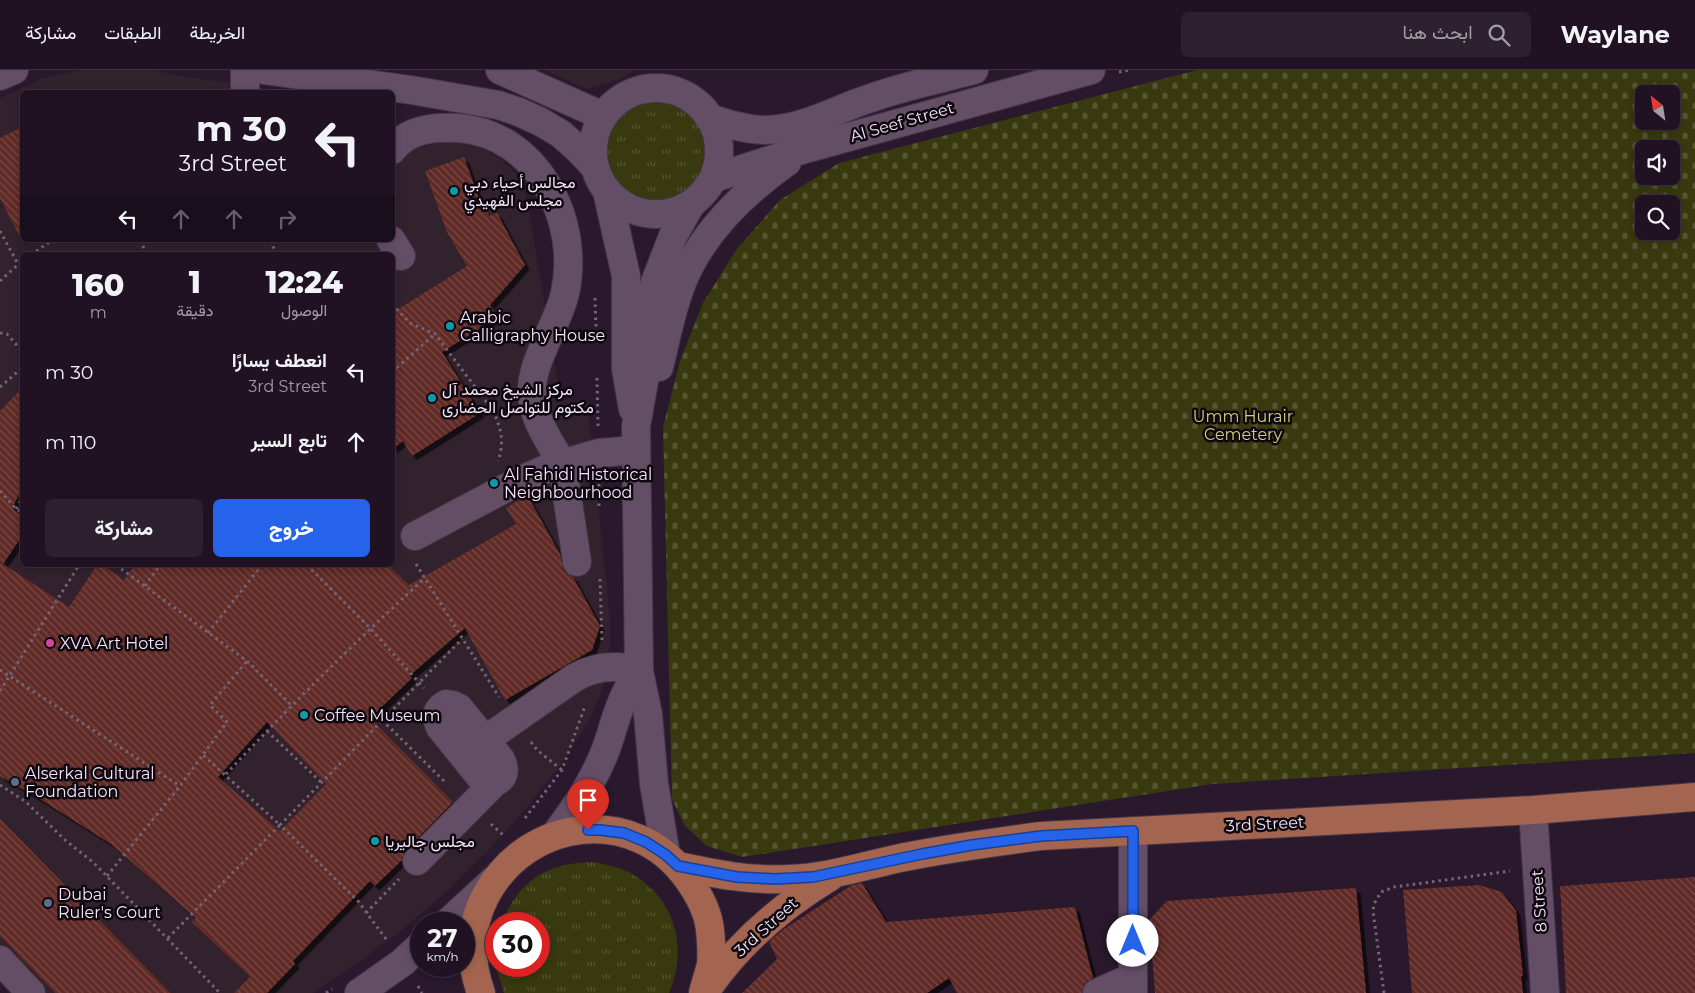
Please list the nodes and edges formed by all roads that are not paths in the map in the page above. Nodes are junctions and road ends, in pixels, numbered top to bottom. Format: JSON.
{"nodes":[{"id":1,"x":14,"y":70,"type":"edge"},
{"id":2,"x":245,"y":70,"type":"edge"},
{"id":3,"x":500,"y":70,"type":"edge"},
{"id":4,"x":656,"y":70,"type":"edge"},
{"id":5,"x":681,"y":70,"type":"edge"},
{"id":6,"x":974,"y":70,"type":"edge"},
{"id":7,"x":1091,"y":70,"type":"edge"},
{"id":8,"x":0,"y":76,"type":"edge"},
{"id":9,"x":273,"y":76,"type":"edge"},
{"id":10,"x":245,"y":90,"type":"edge"},
{"id":11,"x":355,"y":90,"type":"edge"},
{"id":12,"x":632,"y":93,"type":"junction"},
{"id":13,"x":402,"y":98,"type":"edge"},
{"id":14,"x":703,"y":110,"type":"junction"},
{"id":15,"x":604,"y":116,"type":"junction"},
{"id":16,"x":395,"y":146,"type":"edge"},
{"id":17,"x":805,"y":150,"type":"junction"},
{"id":18,"x":594,"y":166,"type":"junction"},
{"id":19,"x":714,"y":178,"type":"junction"},
{"id":20,"x":607,"y":191,"type":"junction"},
{"id":21,"x":691,"y":204,"type":"junction"},
{"id":22,"x":637,"y":449,"type":"junction"},
{"id":23,"x":571,"y":462,"type":"junction"},
{"id":24,"x":414,"y":549,"type":"road end"},
{"id":25,"x":577,"y":562,"type":"dead end"},
{"id":26,"x":639,"y":671,"type":"junction"},
{"id":27,"x":485,"y":740,"type":"junction"},
{"id":28,"x":495,"y":782,"type":"junction"},
{"id":29,"x":1695,"y":797,"type":"edge"},
{"id":30,"x":1533,"y":810,"type":"junction"},
{"id":31,"x":1133,"y":831,"type":"junction"},
{"id":32,"x":554,"y":836,"type":"junction"},
{"id":33,"x":672,"y":860,"type":"junction"},
{"id":34,"x":417,"y":862,"type":"road end"},
{"id":35,"x":838,"y":873,"type":"junction"},
{"id":36,"x":494,"y":880,"type":"junction"},
{"id":37,"x":459,"y":912,"type":"edge"},
{"id":38,"x":410,"y":955,"type":"edge"},
{"id":39,"x":0,"y":960,"type":"edge"},
{"id":40,"x":1133,"y":985,"type":"edge"},
{"id":41,"x":31,"y":993,"type":"edge"},
{"id":42,"x":359,"y":993,"type":"edge"},
{"id":43,"x":481,"y":993,"type":"edge"},
{"id":44,"x":704,"y":993,"type":"edge"},
{"id":45,"x":1097,"y":993,"type":"edge"},
{"id":46,"x":1545,"y":993,"type":"edge"}],
"edges":[{"from":1,"to":8,"type":"street"},
{"from":2,"to":10,"type":"street"},
{"from":3,"to":15,"type":"street"},
{"from":4,"to":12,"type":"street"},
{"from":5,"to":14,"type":"street"},
{"from":6,"to":14,"type":"street","name":"Al Seef Street"},
{"from":7,"to":17,"type":"street","name":"Al Seef Street"},
{"from":9,"to":11,"type":"street"},
{"from":12,"to":14,"type":"street"},
{"from":12,"to":15,"type":"street"},
{"from":13,"to":18,"type":"street"},
{"from":14,"to":19,"type":"street"},
{"from":15,"to":18,"type":"street"},
{"from":16,"to":23,"type":"street"},
{"from":17,"to":19,"type":"street","name":"Al Seef Street"},
{"from":17,"to":22,"type":"street"},
{"from":18,"to":20,"type":"street"},
{"from":19,"to":21,"type":"street"},
{"from":20,"to":21,"type":"street"},
{"from":20,"to":22,"type":"street"},
{"from":21,"to":22,"type":"street"},
{"from":22,"to":23,"type":"street"},
{"from":22,"to":26,"type":"street"},
{"from":23,"to":24,"type":"street"},
{"from":23,"to":25,"type":"street"},
{"from":26,"to":27,"type":"street"},
{"from":26,"to":32,"type":"street"},
{"from":26,"to":33,"type":"street"},
{"from":27,"to":28,"type":"street"},
{"from":27,"to":28,"type":"street"},
{"from":28,"to":34,"type":"street"},
{"from":29,"to":30,"type":"main road","name":"3rd Street"},
{"from":30,"to":31,"type":"main road","name":"3rd Street"},
{"from":30,"to":46,"type":"street","name":"8 Street"},
{"from":31,"to":35,"type":"main road","name":"3rd Street"},
{"from":31,"to":40,"type":"street"},
{"from":32,"to":33,"type":"main road"},
{"from":32,"to":36,"type":"main road"},
{"from":33,"to":35,"type":"main road","name":"3rd Street"},
{"from":33,"to":44,"type":"main road"},
{"from":35,"to":44,"type":"main road","name":"3rd Street"},
{"from":36,"to":37,"type":"street"},
{"from":36,"to":43,"type":"main road"},
{"from":38,"to":42,"type":"street"},
{"from":39,"to":41,"type":"street"},
{"from":40,"to":45,"type":"street"}]}
